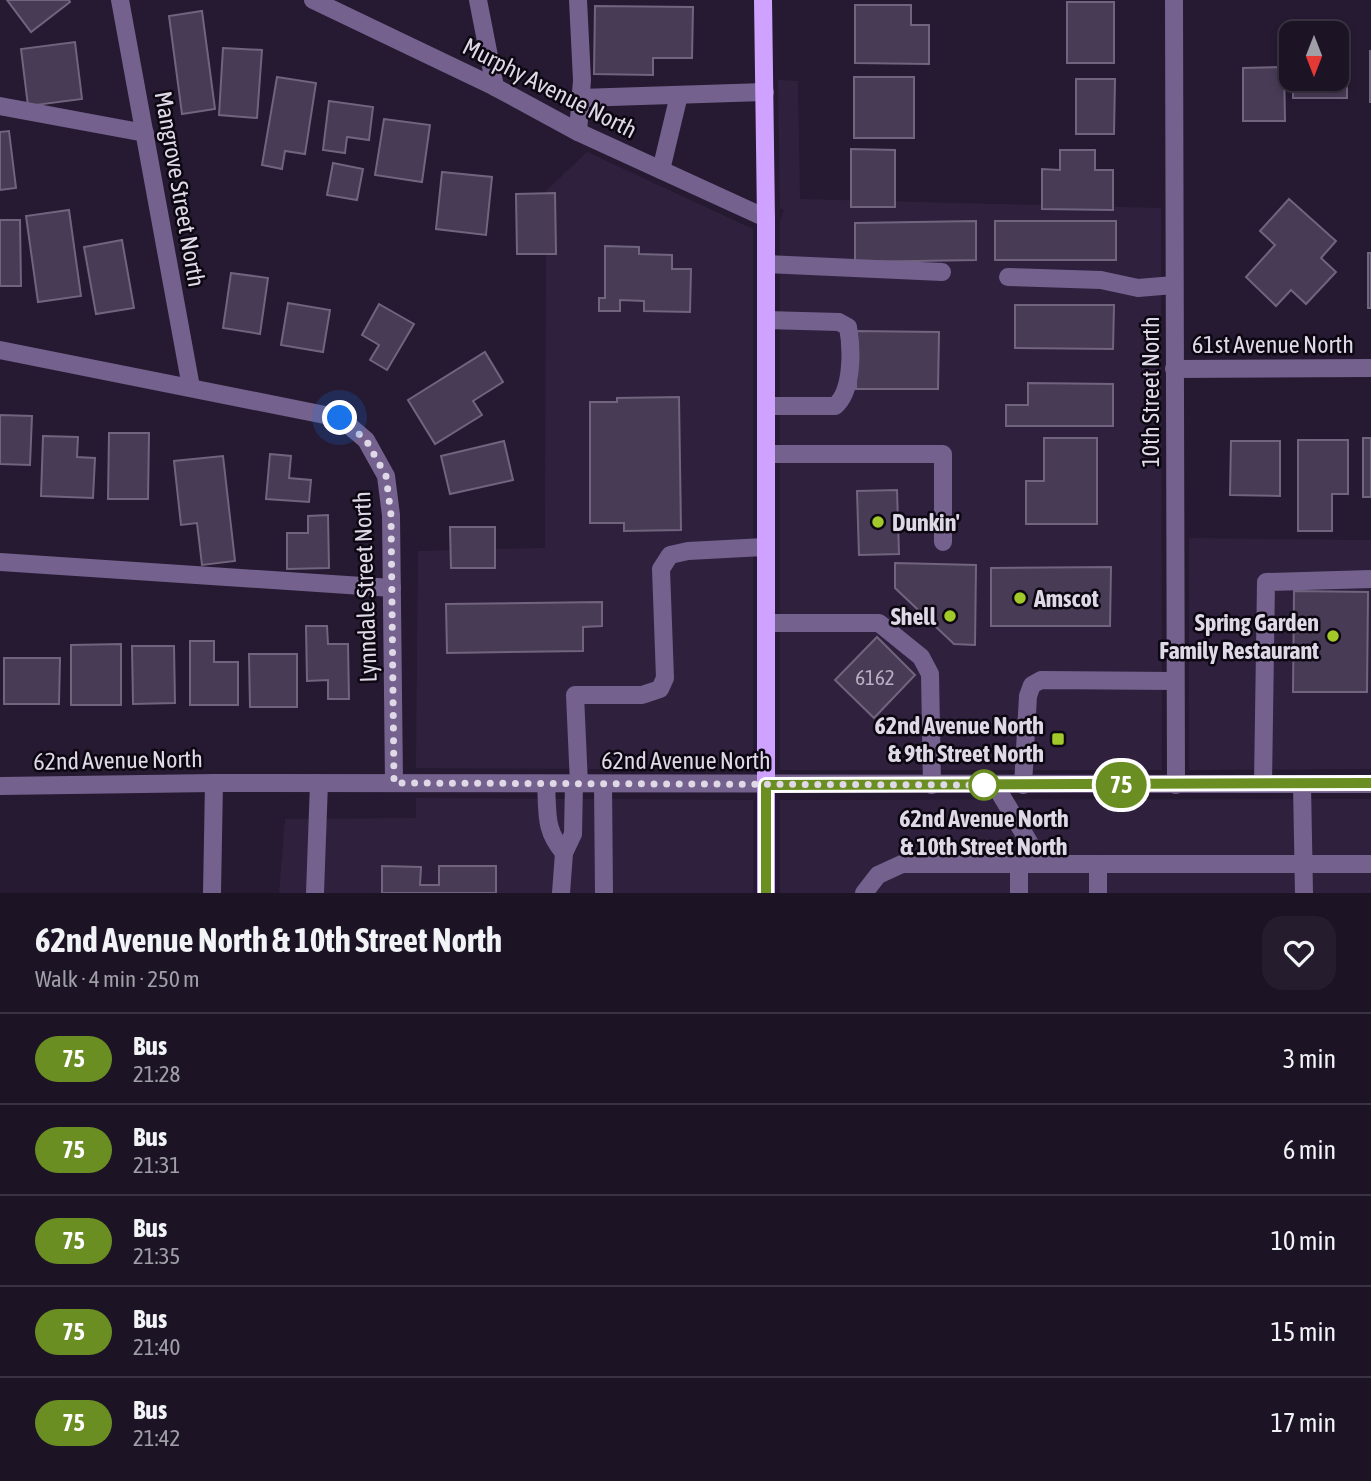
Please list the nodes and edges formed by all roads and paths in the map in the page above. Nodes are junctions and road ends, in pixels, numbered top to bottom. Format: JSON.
{"nodes":[{"id":1,"x":120,"y":0,"type":"edge"},
{"id":2,"x":313,"y":0,"type":"edge"},
{"id":3,"x":478,"y":0,"type":"edge"},
{"id":4,"x":578,"y":0,"type":"edge"},
{"id":5,"x":763,"y":0,"type":"edge"},
{"id":6,"x":1174,"y":0,"type":"edge"},
{"id":7,"x":495,"y":87,"type":"junction"},
{"id":8,"x":765,"y":92,"type":"junction"},
{"id":9,"x":679,"y":95,"type":"junction"},
{"id":10,"x":580,"y":98,"type":"junction"},
{"id":11,"x":0,"y":106,"type":"edge"},
{"id":12,"x":578,"y":132,"type":"junction"},
{"id":13,"x":145,"y":133,"type":"junction"},
{"id":14,"x":661,"y":170,"type":"junction"},
{"id":15,"x":766,"y":218,"type":"junction"},
{"id":16,"x":766,"y":264,"type":"junction"},
{"id":17,"x":942,"y":272,"type":"dead end"},
{"id":18,"x":1008,"y":277,"type":"dead end"},
{"id":19,"x":1174,"y":285,"type":"junction"},
{"id":20,"x":766,"y":320,"type":"junction"},
{"id":21,"x":0,"y":350,"type":"edge"},
{"id":22,"x":1371,"y":368,"type":"edge"},
{"id":23,"x":1174,"y":369,"type":"junction"},
{"id":24,"x":191,"y":387,"type":"junction"},
{"id":25,"x":766,"y":406,"type":"junction"},
{"id":26,"x":766,"y":454,"type":"junction"},
{"id":27,"x":943,"y":542,"type":"dead end"},
{"id":28,"x":766,"y":547,"type":"junction"},
{"id":29,"x":0,"y":562,"type":"edge"},
{"id":30,"x":1371,"y":579,"type":"edge"},
{"id":31,"x":392,"y":588,"type":"junction"},
{"id":32,"x":766,"y":624,"type":"junction"},
{"id":33,"x":1175,"y":681,"type":"junction"},
{"id":34,"x":214,"y":783,"type":"junction"},
{"id":35,"x":320,"y":783,"type":"junction"},
{"id":36,"x":394,"y":783,"type":"junction"},
{"id":37,"x":1302,"y":783,"type":"junction"},
{"id":38,"x":1371,"y":783,"type":"edge"},
{"id":39,"x":546,"y":784,"type":"junction"},
{"id":40,"x":576,"y":784,"type":"junction"},
{"id":41,"x":603,"y":784,"type":"junction"},
{"id":42,"x":1263,"y":784,"type":"junction"},
{"id":43,"x":766,"y":785,"type":"junction"},
{"id":44,"x":932,"y":785,"type":"junction"},
{"id":45,"x":995,"y":785,"type":"junction"},
{"id":46,"x":1023,"y":785,"type":"junction"},
{"id":47,"x":1176,"y":785,"type":"junction"},
{"id":48,"x":0,"y":786,"type":"edge"},
{"id":49,"x":564,"y":853,"type":"junction"},
{"id":50,"x":1018,"y":864,"type":"junction"},
{"id":51,"x":1042,"y":864,"type":"junction"},
{"id":52,"x":1098,"y":864,"type":"junction"},
{"id":53,"x":1304,"y":864,"type":"junction"},
{"id":54,"x":1371,"y":864,"type":"edge"},
{"id":55,"x":212,"y":893,"type":"edge"},
{"id":56,"x":315,"y":893,"type":"edge"},
{"id":57,"x":561,"y":893,"type":"edge"},
{"id":58,"x":604,"y":893,"type":"edge"},
{"id":59,"x":766,"y":893,"type":"edge"},
{"id":60,"x":864,"y":893,"type":"edge"},
{"id":61,"x":1019,"y":893,"type":"edge"},
{"id":62,"x":1098,"y":893,"type":"edge"},
{"id":63,"x":1304,"y":893,"type":"edge"}],
"edges":[{"from":1,"to":13,"type":"street","name":"Mangrove Street North"},
{"from":2,"to":7,"type":"street","name":"Murphy Avenue North"},
{"from":3,"to":7,"type":"street"},
{"from":4,"to":10,"type":"street"},
{"from":5,"to":8,"type":"main road"},
{"from":6,"to":19,"type":"street","name":"10th Street North"},
{"from":7,"to":12,"type":"street","name":"Murphy Avenue North"},
{"from":8,"to":9,"type":"street"},
{"from":8,"to":15,"type":"main road"},
{"from":9,"to":10,"type":"street"},
{"from":9,"to":14,"type":"street"},
{"from":10,"to":12,"type":"street"},
{"from":11,"to":13,"type":"street"},
{"from":12,"to":14,"type":"street","name":"Murphy Avenue North"},
{"from":13,"to":24,"type":"street","name":"Mangrove Street North"},
{"from":14,"to":15,"type":"street","name":"Murphy Avenue North"},
{"from":15,"to":16,"type":"main road"},
{"from":16,"to":17,"type":"street"},
{"from":16,"to":20,"type":"main road"},
{"from":18,"to":19,"type":"street"},
{"from":19,"to":23,"type":"street","name":"10th Street North"},
{"from":20,"to":25,"type":"main road"},
{"from":20,"to":25,"type":"street"},
{"from":21,"to":24,"type":"street","name":"Lynndale Street North"},
{"from":22,"to":23,"type":"street","name":"61st Avenue North"},
{"from":23,"to":33,"type":"street","name":"10th Street North"},
{"from":24,"to":31,"type":"street","name":"Lynndale Street North"},
{"from":25,"to":26,"type":"main road"},
{"from":26,"to":27,"type":"street"},
{"from":26,"to":28,"type":"main road"},
{"from":28,"to":32,"type":"main road"},
{"from":28,"to":40,"type":"street"},
{"from":29,"to":31,"type":"street"},
{"from":30,"to":42,"type":"street"},
{"from":31,"to":36,"type":"street","name":"Lynndale Street North"},
{"from":32,"to":43,"type":"main road"},
{"from":32,"to":44,"type":"street"},
{"from":33,"to":46,"type":"street"},
{"from":33,"to":47,"type":"street","name":"10th Street North"},
{"from":34,"to":35,"type":"street","name":"62nd Avenue North"},
{"from":34,"to":48,"type":"street","name":"62nd Avenue North"},
{"from":34,"to":55,"type":"street"},
{"from":35,"to":36,"type":"street","name":"62nd Avenue North"},
{"from":35,"to":56,"type":"street"},
{"from":36,"to":39,"type":"street","name":"62nd Avenue North"},
{"from":37,"to":38,"type":"street","name":"62nd Avenue North"},
{"from":37,"to":42,"type":"street","name":"62nd Avenue North"},
{"from":37,"to":53,"type":"street"},
{"from":39,"to":40,"type":"street","name":"62nd Avenue North"},
{"from":39,"to":49,"type":"street"},
{"from":40,"to":41,"type":"street","name":"62nd Avenue North"},
{"from":40,"to":49,"type":"street"},
{"from":41,"to":43,"type":"street","name":"62nd Avenue North"},
{"from":41,"to":58,"type":"street"},
{"from":42,"to":47,"type":"street","name":"62nd Avenue North"},
{"from":43,"to":44,"type":"street","name":"62nd Avenue North"},
{"from":43,"to":59,"type":"main road"},
{"from":44,"to":45,"type":"street","name":"62nd Avenue North"},
{"from":45,"to":46,"type":"street","name":"62nd Avenue North"},
{"from":45,"to":51,"type":"street"},
{"from":46,"to":47,"type":"street","name":"62nd Avenue North"},
{"from":49,"to":57,"type":"street"},
{"from":50,"to":51,"type":"street"},
{"from":50,"to":60,"type":"street"},
{"from":50,"to":61,"type":"street"},
{"from":51,"to":52,"type":"street"},
{"from":52,"to":53,"type":"street"},
{"from":52,"to":62,"type":"street"},
{"from":53,"to":54,"type":"street"},
{"from":53,"to":63,"type":"street"}]}
